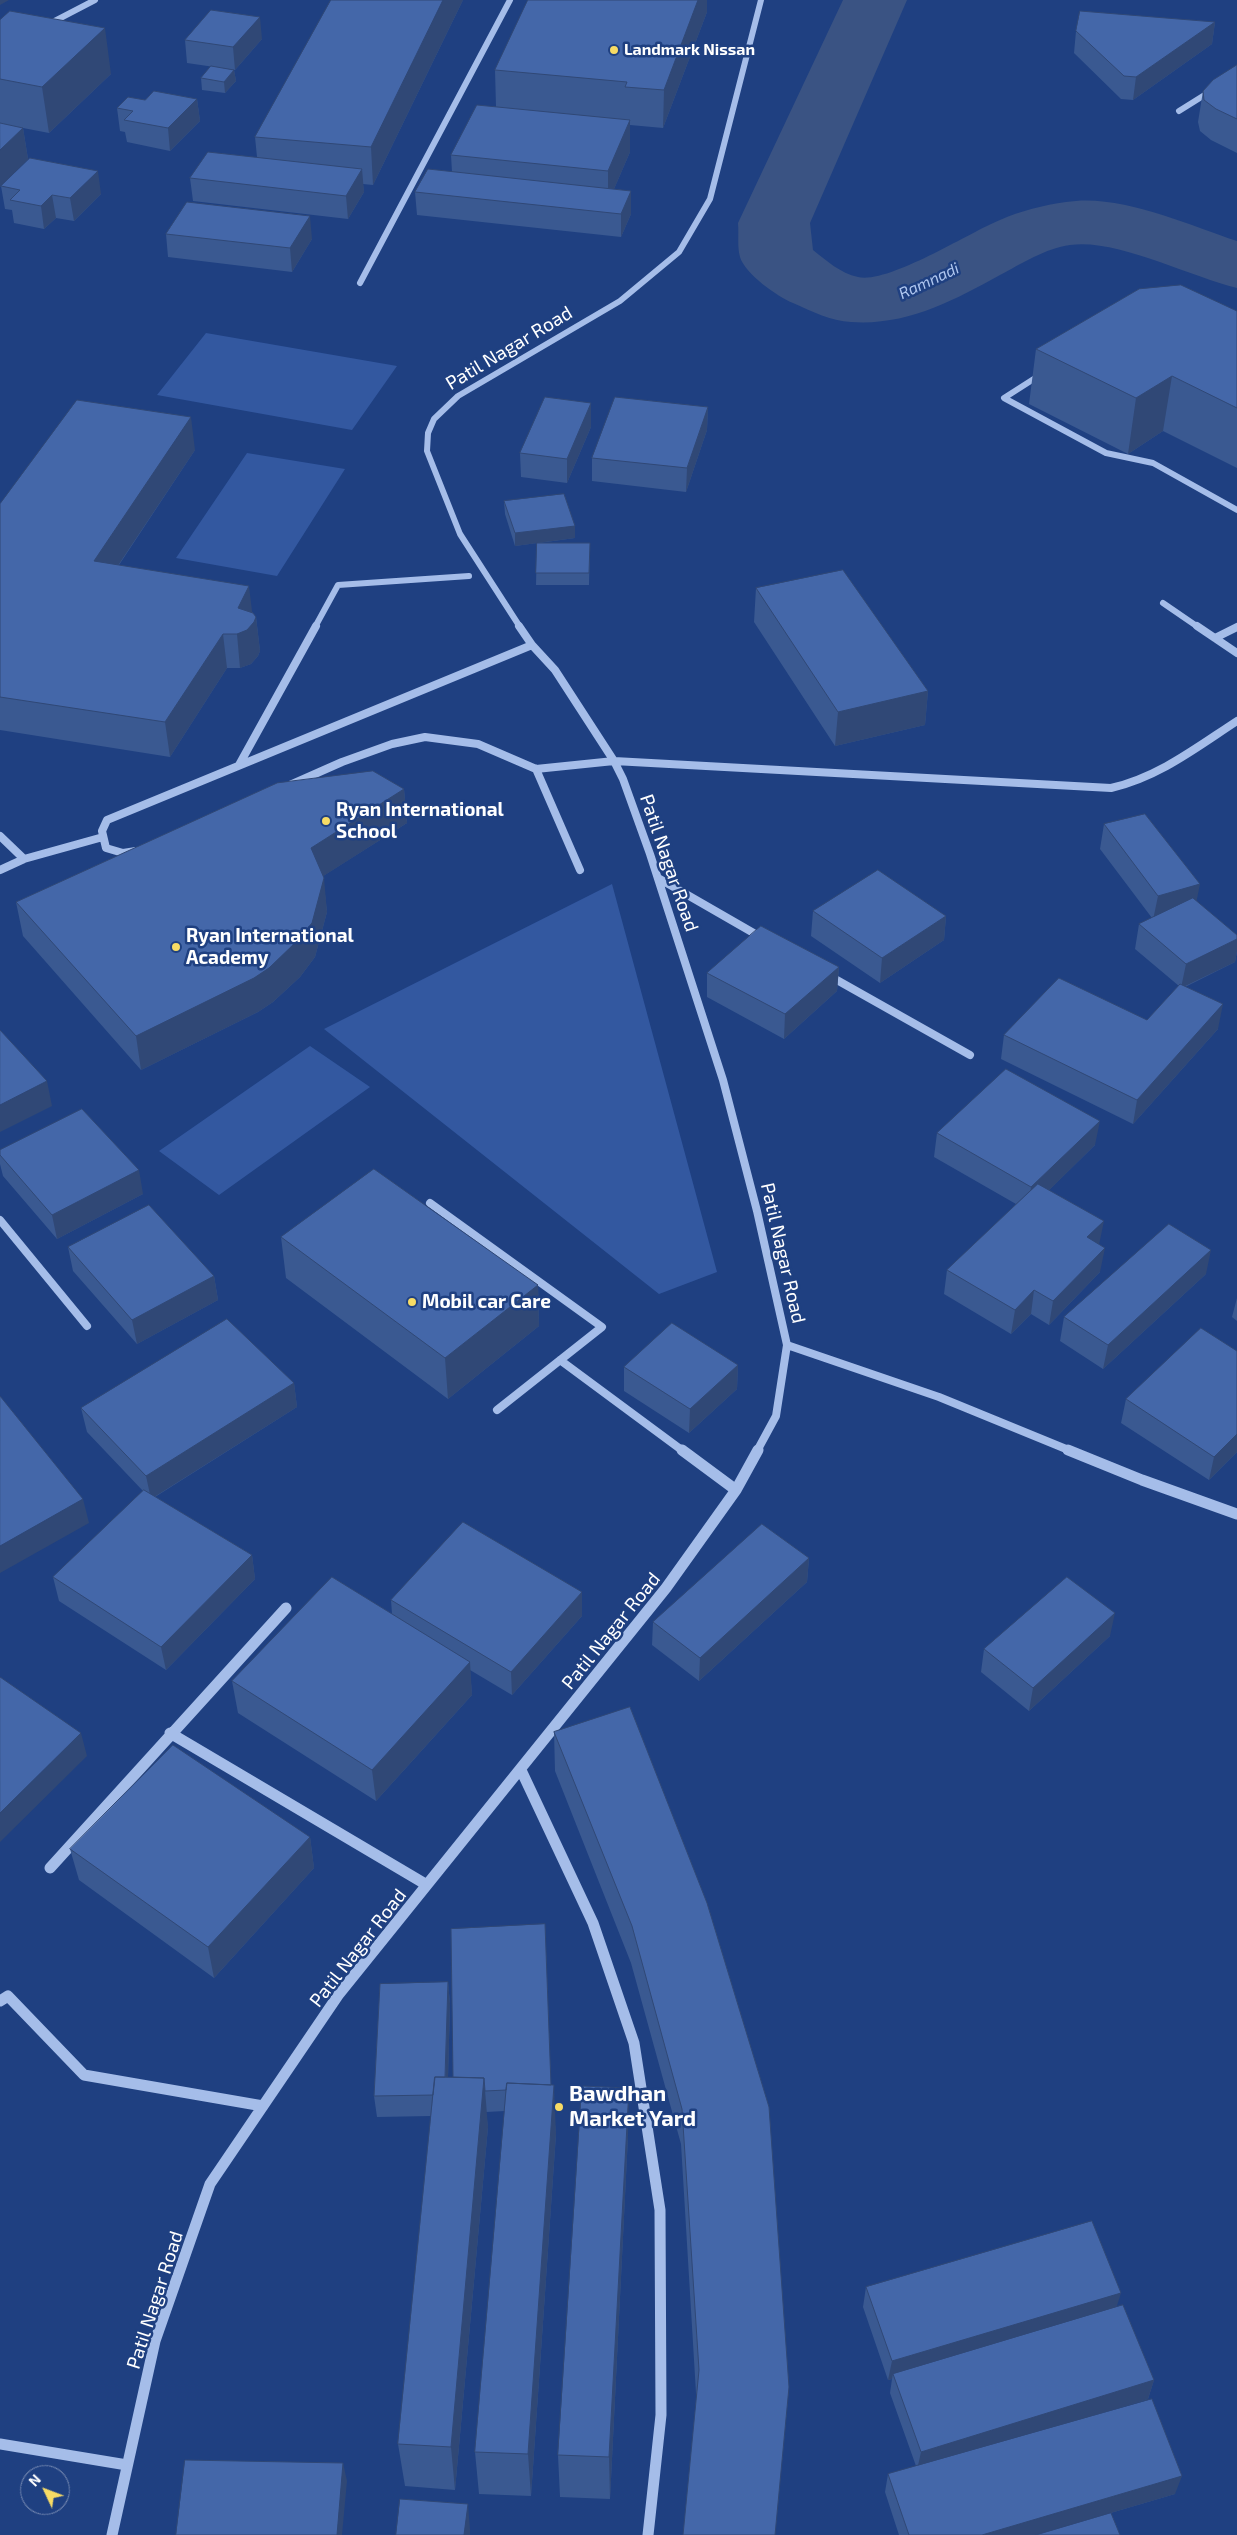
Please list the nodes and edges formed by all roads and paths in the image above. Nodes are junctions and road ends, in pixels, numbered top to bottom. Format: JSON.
{"nodes":[{"id":1,"x":96,"y":0,"type":"edge"},
{"id":2,"x":510,"y":0,"type":"edge"},
{"id":3,"x":761,"y":0,"type":"edge"},
{"id":4,"x":43,"y":27,"type":"edge"},
{"id":5,"x":1220,"y":86,"type":"edge"},
{"id":6,"x":1179,"y":112,"type":"dead end"},
{"id":7,"x":360,"y":283,"type":"dead end"},
{"id":8,"x":1045,"y":372,"type":"edge"},
{"id":9,"x":1237,"y":510,"type":"edge"},
{"id":10,"x":469,"y":576,"type":"dead end"},
{"id":11,"x":1163,"y":603,"type":"dead end"},
{"id":12,"x":1237,"y":627,"type":"edge"},
{"id":13,"x":1215,"y":638,"type":"junction"},
{"id":14,"x":532,"y":645,"type":"junction"},
{"id":15,"x":1237,"y":653,"type":"edge"},
{"id":16,"x":1237,"y":721,"type":"edge"},
{"id":17,"x":614,"y":761,"type":"junction"},
{"id":18,"x":240,"y":765,"type":"junction"},
{"id":19,"x":536,"y":769,"type":"junction"},
{"id":20,"x":284,"y":788,"type":"edge"},
{"id":21,"x":0,"y":836,"type":"edge"},
{"id":22,"x":103,"y":837,"type":"junction"},
{"id":23,"x":144,"y":850,"type":"edge"},
{"id":24,"x":24,"y":860,"type":"junction"},
{"id":25,"x":0,"y":870,"type":"edge"},
{"id":26,"x":580,"y":870,"type":"dead end"},
{"id":27,"x":658,"y":878,"type":"junction"},
{"id":28,"x":771,"y":942,"type":"edge"},
{"id":29,"x":823,"y":972,"type":"edge"},
{"id":30,"x":970,"y":1055,"type":"dead end"},
{"id":31,"x":430,"y":1203,"type":"dead end"},
{"id":32,"x":0,"y":1220,"type":"edge"},
{"id":33,"x":87,"y":1326,"type":"dead end"},
{"id":34,"x":787,"y":1345,"type":"junction"},
{"id":35,"x":560,"y":1360,"type":"junction"},
{"id":36,"x":497,"y":1410,"type":"dead end"},
{"id":37,"x":736,"y":1490,"type":"junction"},
{"id":38,"x":1237,"y":1514,"type":"edge"},
{"id":39,"x":286,"y":1608,"type":"dead end"},
{"id":40,"x":170,"y":1733,"type":"junction"},
{"id":41,"x":521,"y":1770,"type":"junction"},
{"id":42,"x":50,"y":1868,"type":"dead end"},
{"id":43,"x":428,"y":1885,"type":"junction"},
{"id":44,"x":0,"y":2001,"type":"edge"},
{"id":45,"x":263,"y":2106,"type":"junction"},
{"id":46,"x":0,"y":2444,"type":"edge"},
{"id":47,"x":127,"y":2465,"type":"junction"},
{"id":48,"x":112,"y":2535,"type":"edge"},
{"id":49,"x":648,"y":2535,"type":"edge"}],
"edges":[{"from":1,"to":4,"type":"street"},
{"from":2,"to":7,"type":"street"},
{"from":3,"to":14,"type":"street","name":"Patil Nagar Road"},
{"from":5,"to":6,"type":"street"},
{"from":8,"to":9,"type":"street"},
{"from":10,"to":18,"type":"street"},
{"from":11,"to":13,"type":"street"},
{"from":12,"to":13,"type":"lane"},
{"from":13,"to":15,"type":"street"},
{"from":14,"to":17,"type":"street","name":"Patil Nagar Road"},
{"from":14,"to":18,"type":"lane"},
{"from":16,"to":17,"type":"street"},
{"from":17,"to":19,"type":"lane"},
{"from":17,"to":27,"type":"street","name":"Patil Nagar Road"},
{"from":18,"to":22,"type":"lane"},
{"from":19,"to":20,"type":"lane"},
{"from":19,"to":26,"type":"street"},
{"from":21,"to":24,"type":"street"},
{"from":22,"to":23,"type":"lane"},
{"from":22,"to":24,"type":"street"},
{"from":24,"to":25,"type":"street"},
{"from":27,"to":28,"type":"street"},
{"from":27,"to":34,"type":"street","name":"Patil Nagar Road"},
{"from":29,"to":30,"type":"street"},
{"from":31,"to":35,"type":"street"},
{"from":32,"to":33,"type":"street"},
{"from":34,"to":37,"type":"street","name":"Patil Nagar Road"},
{"from":34,"to":38,"type":"street"},
{"from":35,"to":36,"type":"street"},
{"from":35,"to":37,"type":"street"},
{"from":37,"to":41,"type":"street","name":"Patil Nagar Road"},
{"from":39,"to":40,"type":"street"},
{"from":40,"to":42,"type":"street"},
{"from":40,"to":43,"type":"street"},
{"from":41,"to":43,"type":"street","name":"Patil Nagar Road"},
{"from":41,"to":49,"type":"street"},
{"from":43,"to":45,"type":"street","name":"Patil Nagar Road"},
{"from":44,"to":45,"type":"street"},
{"from":45,"to":47,"type":"street","name":"Patil Nagar Road"},
{"from":46,"to":47,"type":"street"},
{"from":47,"to":48,"type":"street","name":"Patil Nagar Road"}]}
